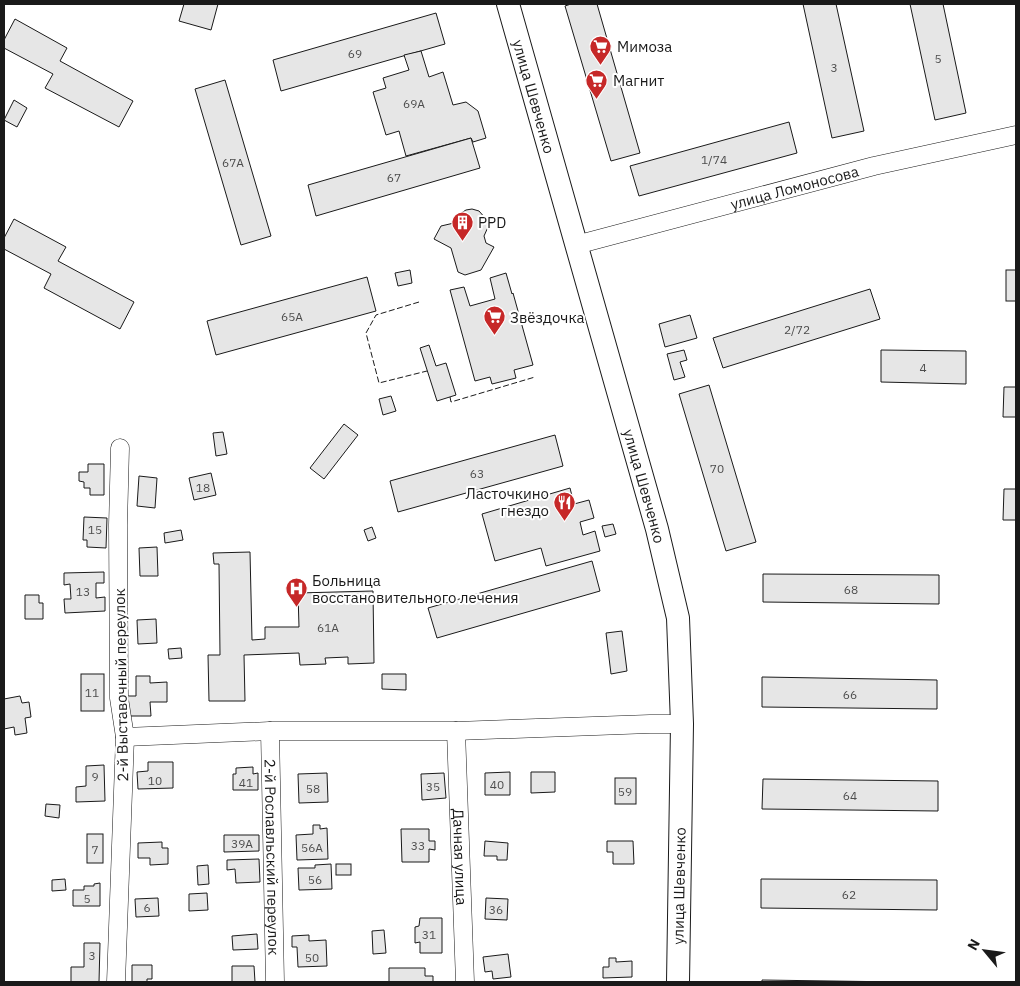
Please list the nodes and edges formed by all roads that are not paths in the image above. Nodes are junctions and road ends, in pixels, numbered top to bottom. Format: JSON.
{"nodes":[{"id":1,"x":508,"y":4,"type":"edge"},
{"id":2,"x":1016,"y":135,"type":"edge"},
{"id":3,"x":576,"y":245,"type":"junction"},
{"id":4,"x":120,"y":448,"type":"dead end"},
{"id":5,"x":682,"y":724,"type":"junction"},
{"id":6,"x":270,"y":731,"type":"junction"},
{"id":7,"x":456,"y":731,"type":"junction"},
{"id":8,"x":125,"y":737,"type":"junction"},
{"id":9,"x":116,"y":982,"type":"edge"},
{"id":10,"x":275,"y":982,"type":"edge"},
{"id":11,"x":465,"y":982,"type":"edge"},
{"id":12,"x":678,"y":982,"type":"edge"}],
"edges":[{"from":1,"to":3,"type":"main road","name":"улица Шевченко"},
{"from":2,"to":3,"type":"street","name":"улица Ломоносова"},
{"from":3,"to":5,"type":"main road","name":"улица Шевченко"},
{"from":4,"to":8,"type":"street","name":"2-й Выставочный переулок"},
{"from":5,"to":7,"type":"street"},
{"from":5,"to":12,"type":"main road","name":"улица Шевченко"},
{"from":6,"to":7,"type":"street"},
{"from":6,"to":8,"type":"street"},
{"from":6,"to":10,"type":"street","name":"2-й Рославльский переулок"},
{"from":7,"to":11,"type":"street","name":"Дачная улица"},
{"from":8,"to":9,"type":"street","name":"2-й Выставочный переулок"}]}
